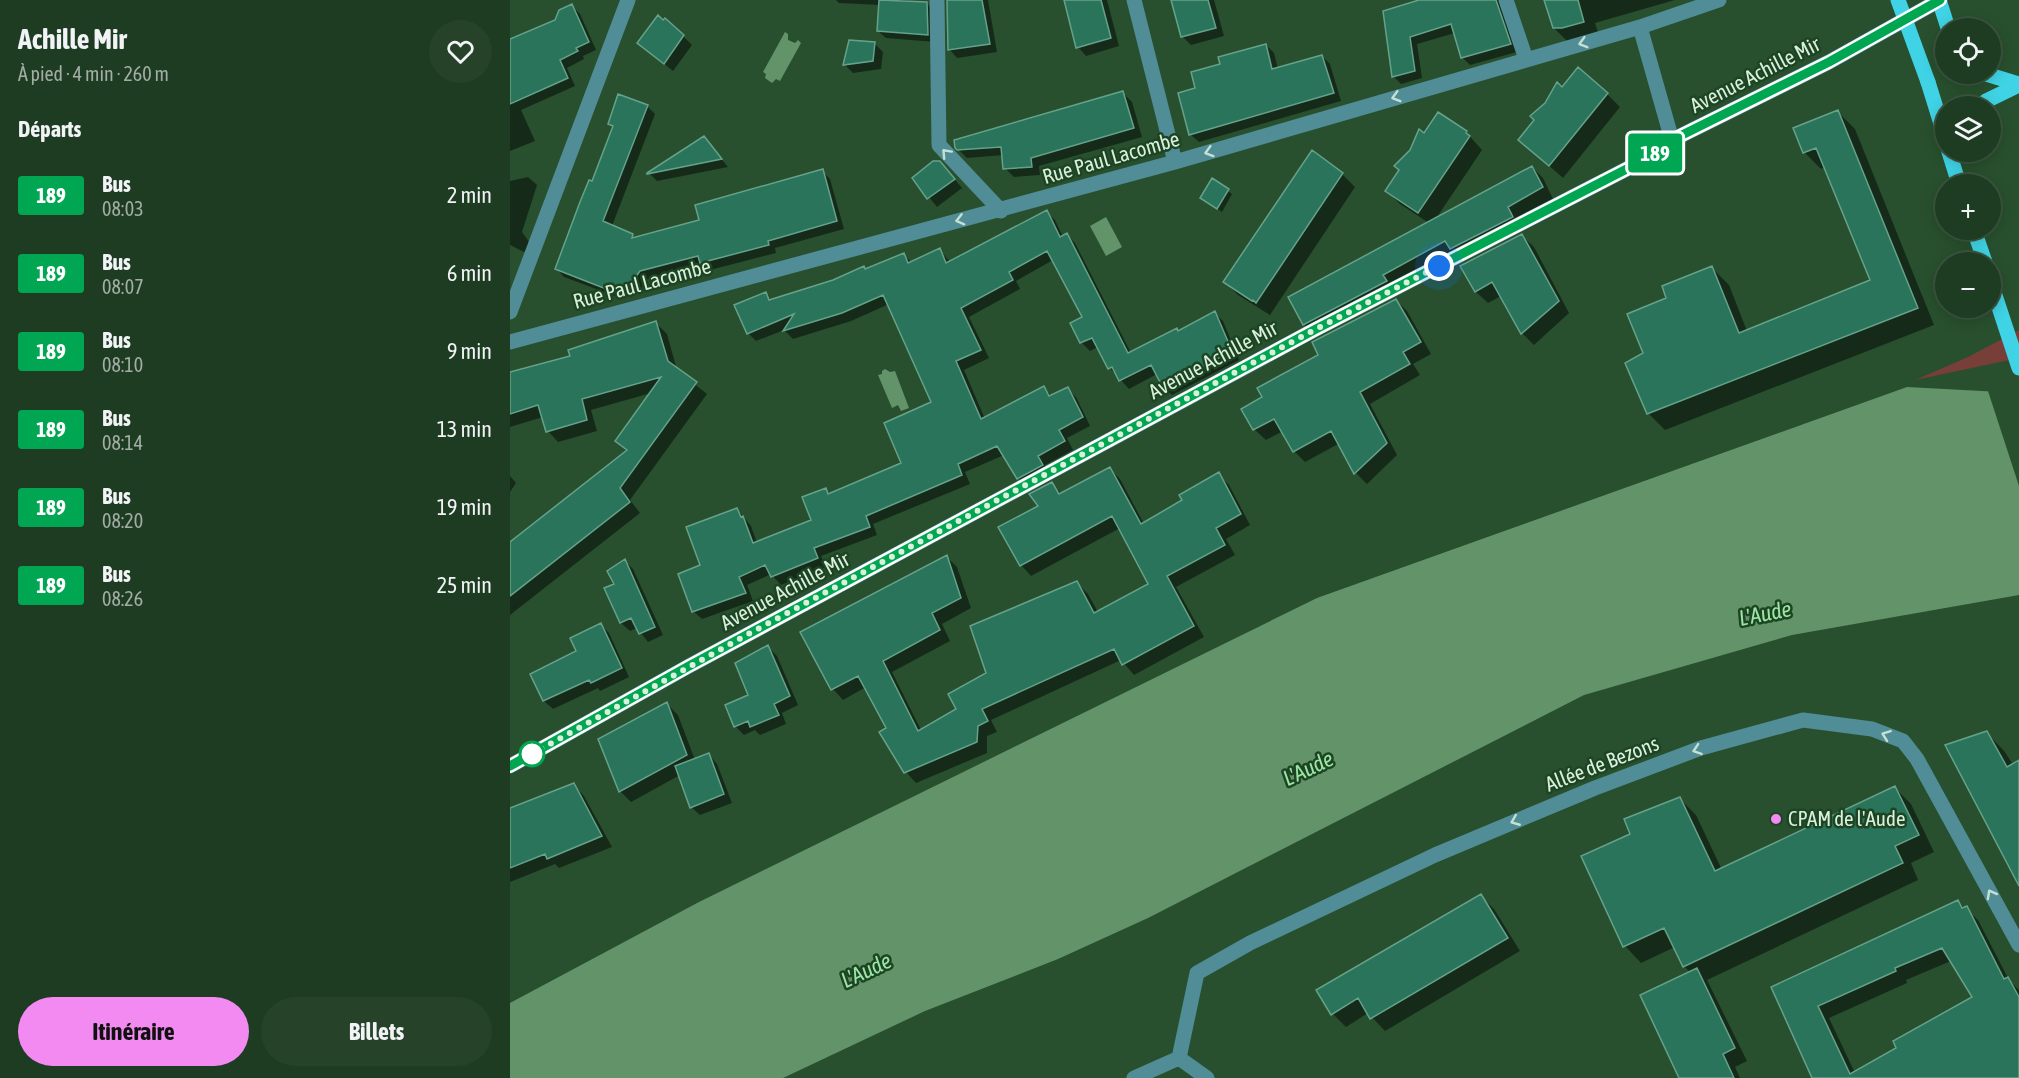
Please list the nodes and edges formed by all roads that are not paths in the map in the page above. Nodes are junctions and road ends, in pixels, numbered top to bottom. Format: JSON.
{"nodes":[{"id":1,"x":628,"y":0,"type":"edge"},
{"id":2,"x":937,"y":0,"type":"edge"},
{"id":3,"x":1134,"y":0,"type":"edge"},
{"id":4,"x":1506,"y":0,"type":"edge"},
{"id":5,"x":1719,"y":0,"type":"edge"},
{"id":6,"x":1898,"y":0,"type":"edge"},
{"id":7,"x":1940,"y":0,"type":"edge"},
{"id":8,"x":1945,"y":18,"type":"edge"},
{"id":9,"x":1640,"y":27,"type":"junction"},
{"id":10,"x":1526,"y":59,"type":"junction"},
{"id":11,"x":2001,"y":79,"type":"edge"},
{"id":12,"x":2019,"y":85,"type":"edge"},
{"id":13,"x":1996,"y":96,"type":"edge"},
{"id":14,"x":1935,"y":105,"type":"edge"},
{"id":15,"x":1672,"y":140,"type":"junction"},
{"id":16,"x":1175,"y":162,"type":"junction"},
{"id":17,"x":1952,"y":162,"type":"edge"},
{"id":18,"x":1955,"y":162,"type":"edge"},
{"id":19,"x":1954,"y":169,"type":"junction"},
{"id":20,"x":1956,"y":174,"type":"edge"},
{"id":21,"x":1001,"y":211,"type":"junction"},
{"id":22,"x":510,"y":312,"type":"edge"},
{"id":23,"x":2001,"y":314,"type":"edge"},
{"id":24,"x":510,"y":342,"type":"edge"},
{"id":25,"x":2019,"y":369,"type":"edge"},
{"id":26,"x":510,"y":766,"type":"edge"},
{"id":27,"x":2019,"y":945,"type":"edge"},
{"id":28,"x":1179,"y":1058,"type":"junction"},
{"id":29,"x":1134,"y":1078,"type":"edge"},
{"id":30,"x":1207,"y":1078,"type":"edge"}],
"edges":[{"from":1,"to":22,"type":"street"},
{"from":21,"to":2,"type":"street","one_way":true},
{"from":3,"to":16,"type":"street"},
{"from":4,"to":10,"type":"street"},
{"from":5,"to":9,"type":"street","name":"Rue Paul Lacombe"},
{"from":6,"to":14,"type":"main road","bridge":true},
{"from":7,"to":8,"type":"main road","bridge":true},
{"from":7,"to":15,"type":"street","name":"Avenue Achille Mir"},
{"from":9,"to":10,"type":"street","name":"Rue Paul Lacombe","one_way":true},
{"from":9,"to":15,"type":"street"},
{"from":10,"to":16,"type":"street","name":"Rue Paul Lacombe","one_way":true},
{"from":11,"to":12,"type":"main road"},
{"from":12,"to":13,"type":"main road"},
{"from":15,"to":26,"type":"street","name":"Avenue Achille Mir"},
{"from":16,"to":21,"type":"street","name":"Rue Paul Lacombe"},
{"from":17,"to":19,"type":"main road"},
{"from":18,"to":19,"type":"main road"},
{"from":19,"to":20,"type":"main road"},
{"from":21,"to":24,"type":"street","name":"Rue Paul Lacombe","one_way":true},
{"from":23,"to":25,"type":"main road"},
{"from":27,"to":28,"type":"street","name":"Allée de Bezons","one_way":true},
{"from":28,"to":29,"type":"street"},
{"from":28,"to":30,"type":"street"}]}
